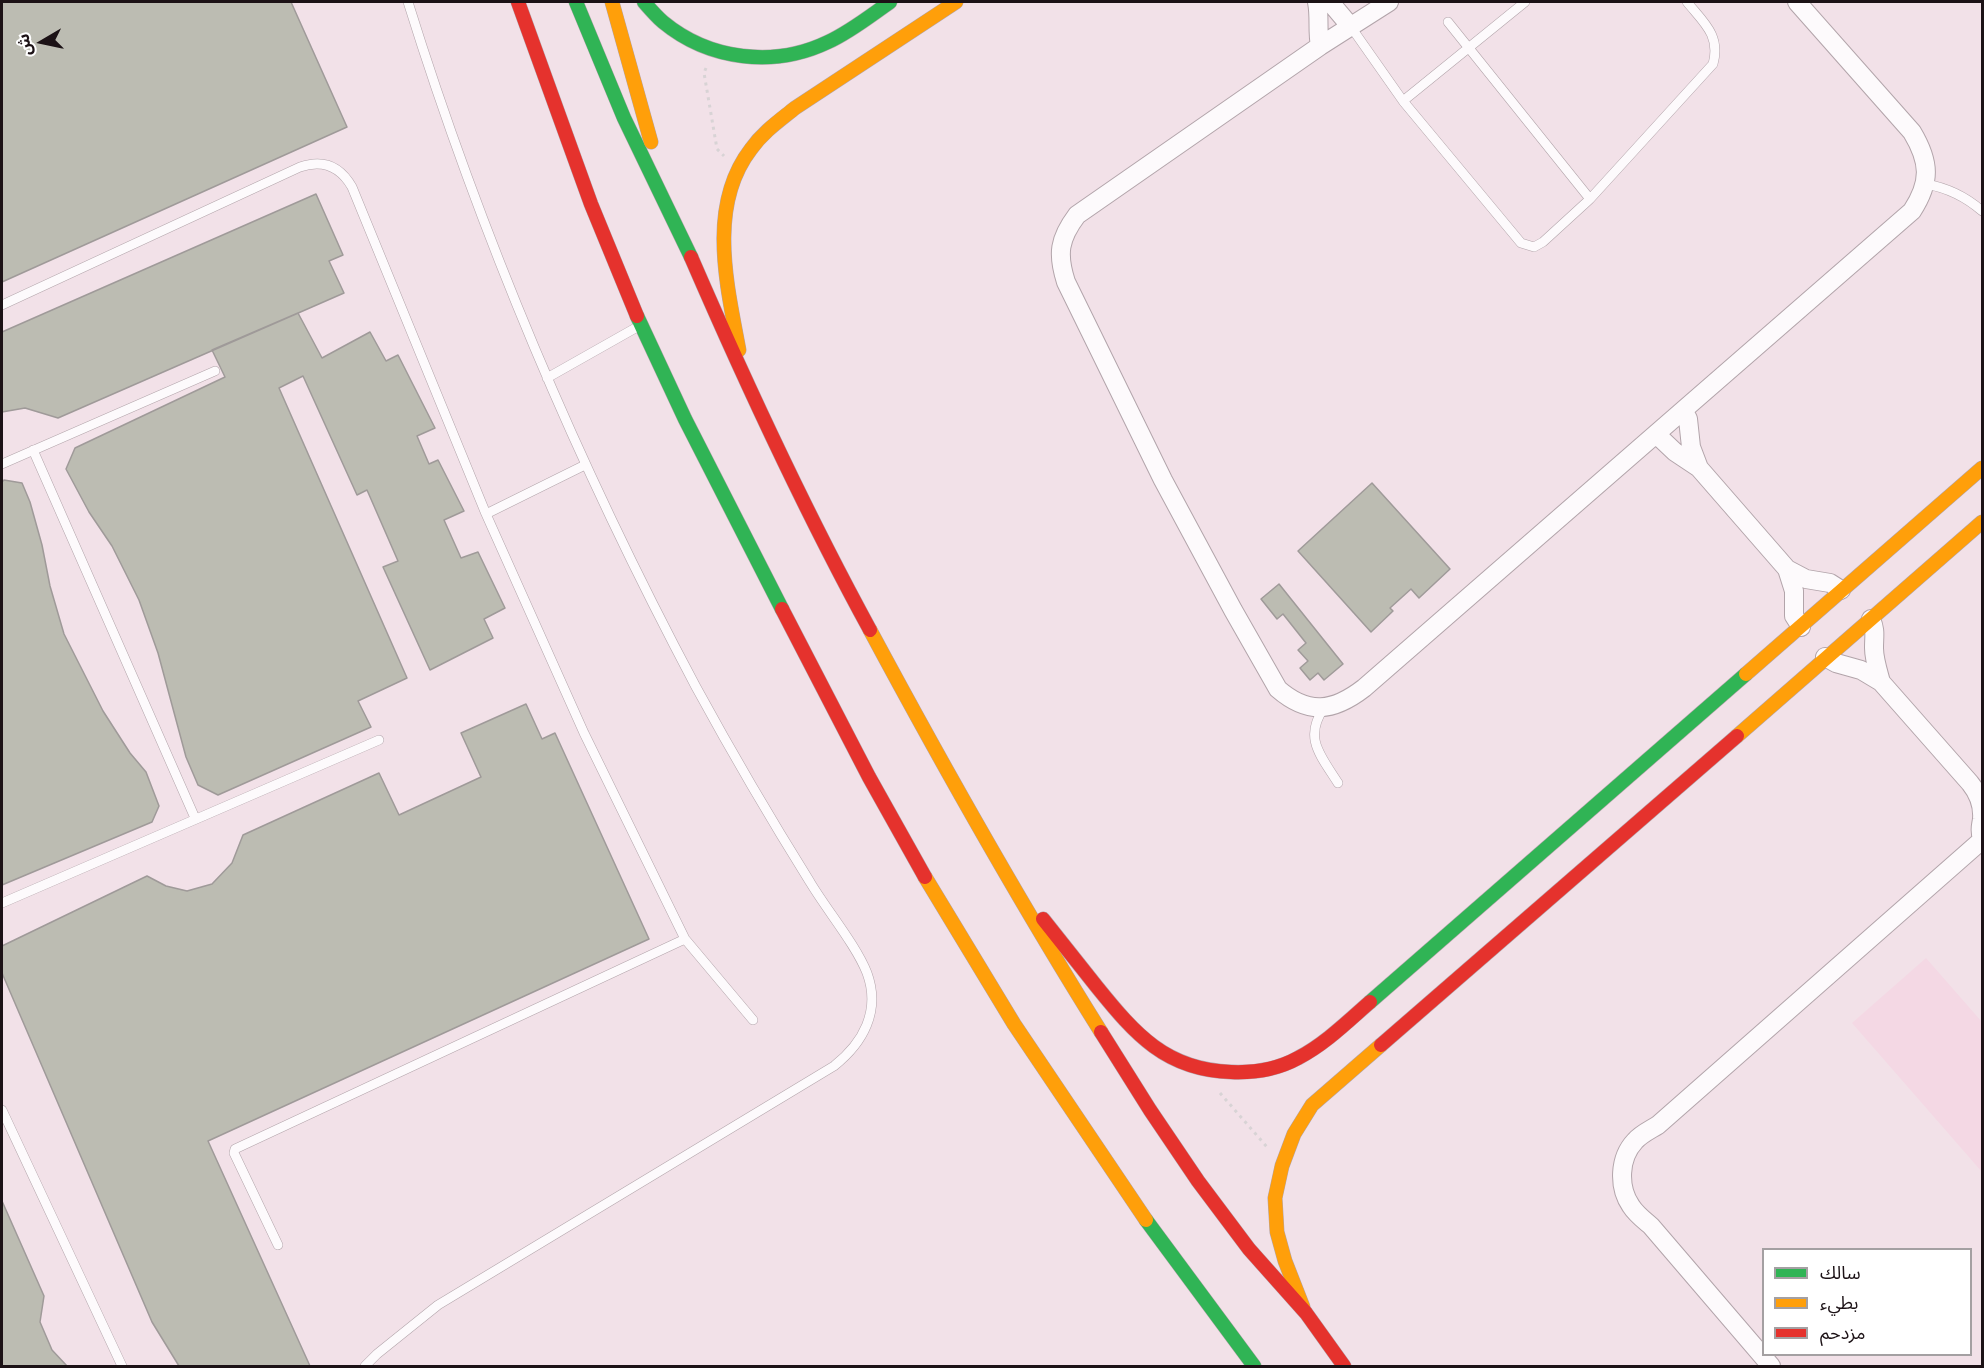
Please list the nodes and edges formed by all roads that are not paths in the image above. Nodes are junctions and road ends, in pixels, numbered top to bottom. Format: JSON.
{"nodes":[{"id":1,"x":408,"y":2,"type":"edge"},
{"id":2,"x":518,"y":2,"type":"edge"},
{"id":3,"x":576,"y":2,"type":"edge"},
{"id":4,"x":612,"y":2,"type":"edge"},
{"id":5,"x":644,"y":2,"type":"edge"},
{"id":6,"x":890,"y":2,"type":"edge"},
{"id":7,"x":956,"y":2,"type":"edge"},
{"id":8,"x":1317,"y":2,"type":"edge"},
{"id":9,"x":1330,"y":2,"type":"edge"},
{"id":10,"x":1389,"y":2,"type":"edge"},
{"id":11,"x":1525,"y":2,"type":"edge"},
{"id":12,"x":1687,"y":2,"type":"edge"},
{"id":13,"x":1797,"y":2,"type":"edge"},
{"id":14,"x":1448,"y":22,"type":"dead end"},
{"id":15,"x":1351,"y":27,"type":"junction"},
{"id":16,"x":1320,"y":46,"type":"junction"},
{"id":17,"x":1468,"y":48,"type":"junction"},
{"id":18,"x":1403,"y":100,"type":"junction"},
{"id":19,"x":1926,"y":184,"type":"junction"},
{"id":20,"x":1590,"y":199,"type":"junction"},
{"id":21,"x":1983,"y":211,"type":"edge"},
{"id":22,"x":689,"y":252,"type":"junction"},
{"id":23,"x":2,"y":305,"type":"edge"},
{"id":24,"x":641,"y":325,"type":"junction"},
{"id":25,"x":215,"y":371,"type":"dead end"},
{"id":26,"x":743,"y":377,"type":"junction"},
{"id":27,"x":547,"y":378,"type":"junction"},
{"id":28,"x":1684,"y":411,"type":"junction"},
{"id":29,"x":1656,"y":434,"type":"junction"},
{"id":30,"x":33,"y":450,"type":"junction"},
{"id":31,"x":2,"y":464,"type":"edge"},
{"id":32,"x":585,"y":465,"type":"junction"},
{"id":33,"x":1699,"y":468,"type":"junction"},
{"id":34,"x":1983,"y":468,"type":"edge"},
{"id":35,"x":486,"y":514,"type":"junction"},
{"id":36,"x":1983,"y":522,"type":"edge"},
{"id":37,"x":1787,"y":569,"type":"junction"},
{"id":38,"x":1841,"y":590,"type":"junction"},
{"id":39,"x":1871,"y":619,"type":"junction"},
{"id":40,"x":1801,"y":627,"type":"junction"},
{"id":41,"x":1825,"y":657,"type":"junction"},
{"id":42,"x":1881,"y":682,"type":"junction"},
{"id":43,"x":1324,"y":708,"type":"junction"},
{"id":44,"x":379,"y":740,"type":"dead end"},
{"id":45,"x":1338,"y":783,"type":"dead end"},
{"id":46,"x":1976,"y":785,"type":"edge"},
{"id":47,"x":195,"y":818,"type":"junction"},
{"id":48,"x":1983,"y":839,"type":"edge"},
{"id":49,"x":1003,"y":869,"type":"junction"},
{"id":50,"x":2,"y":903,"type":"edge"},
{"id":51,"x":685,"y":939,"type":"junction"},
{"id":52,"x":753,"y":1020,"type":"dead end"},
{"id":53,"x":2,"y":1110,"type":"edge"},
{"id":54,"x":278,"y":1245,"type":"dead end"},
{"id":55,"x":1306,"y":1313,"type":"junction"},
{"id":56,"x":1762,"y":1356,"type":"edge"},
{"id":57,"x":122,"y":1366,"type":"edge"},
{"id":58,"x":365,"y":1366,"type":"edge"},
{"id":59,"x":1254,"y":1366,"type":"edge"},
{"id":60,"x":1344,"y":1366,"type":"edge"}],
"edges":[{"from":1,"to":27,"type":"lane"},
{"from":2,"to":24,"type":"main road"},
{"from":3,"to":22,"type":"main road"},
{"from":4,"to":22,"type":"main road"},
{"from":5,"to":6,"type":"main road"},
{"from":7,"to":26,"type":"main road"},
{"from":8,"to":16,"type":"street"},
{"from":9,"to":15,"type":"street"},
{"from":10,"to":15,"type":"street"},
{"from":11,"to":17,"type":"lane"},
{"from":12,"to":20,"type":"lane"},
{"from":13,"to":19,"type":"street"},
{"from":14,"to":17,"type":"lane"},
{"from":15,"to":16,"type":"street"},
{"from":15,"to":18,"type":"lane"},
{"from":16,"to":43,"type":"street"},
{"from":17,"to":18,"type":"lane"},
{"from":17,"to":20,"type":"lane"},
{"from":18,"to":20,"type":"lane"},
{"from":19,"to":21,"type":"lane"},
{"from":19,"to":28,"type":"street"},
{"from":22,"to":26,"type":"main road"},
{"from":23,"to":35,"type":"lane"},
{"from":24,"to":27,"type":"lane"},
{"from":24,"to":59,"type":"main road"},
{"from":25,"to":30,"type":"lane"},
{"from":26,"to":49,"type":"main road"},
{"from":27,"to":32,"type":"lane"},
{"from":28,"to":29,"type":"street"},
{"from":28,"to":33,"type":"street"},
{"from":29,"to":33,"type":"street"},
{"from":29,"to":43,"type":"street"},
{"from":30,"to":31,"type":"lane"},
{"from":30,"to":47,"type":"lane"},
{"from":32,"to":35,"type":"lane"},
{"from":32,"to":58,"type":"lane"},
{"from":33,"to":37,"type":"street"},
{"from":34,"to":38,"type":"main road"},
{"from":35,"to":51,"type":"lane"},
{"from":36,"to":39,"type":"main road"},
{"from":37,"to":38,"type":"street"},
{"from":37,"to":40,"type":"street"},
{"from":38,"to":40,"type":"main road"},
{"from":39,"to":41,"type":"main road"},
{"from":39,"to":42,"type":"street"},
{"from":40,"to":49,"type":"main road"},
{"from":41,"to":42,"type":"street"},
{"from":41,"to":55,"type":"main road"},
{"from":42,"to":46,"type":"street"},
{"from":43,"to":45,"type":"lane"},
{"from":44,"to":47,"type":"lane"},
{"from":46,"to":48,"type":"street"},
{"from":47,"to":50,"type":"lane"},
{"from":48,"to":56,"type":"street"},
{"from":49,"to":55,"type":"main road"},
{"from":51,"to":52,"type":"lane"},
{"from":51,"to":54,"type":"lane"},
{"from":53,"to":57,"type":"lane"},
{"from":55,"to":60,"type":"main road"}]}
